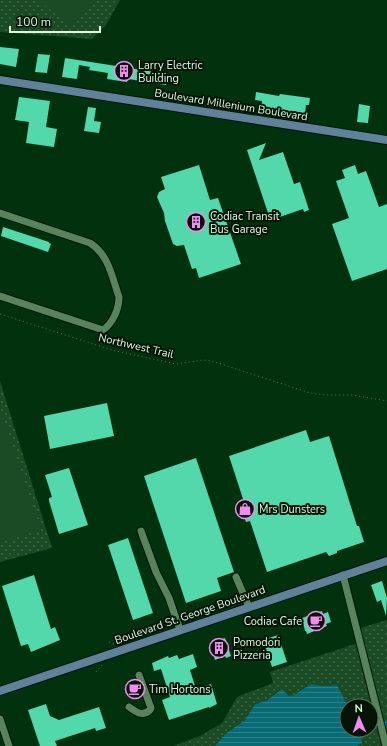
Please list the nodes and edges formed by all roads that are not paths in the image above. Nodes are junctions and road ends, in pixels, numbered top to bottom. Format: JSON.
{"nodes":[{"id":1,"x":0,"y":80,"type":"edge"},
{"id":2,"x":387,"y":140,"type":"edge"},
{"id":3,"x":0,"y":213,"type":"edge"},
{"id":4,"x":0,"y":296,"type":"edge"},
{"id":5,"x":141,"y":531,"type":"dead end"},
{"id":6,"x":387,"y":561,"type":"edge"},
{"id":7,"x":343,"y":575,"type":"junction"},
{"id":8,"x":236,"y":577,"type":"dead end"},
{"id":9,"x":249,"y":607,"type":"junction"},
{"id":10,"x":180,"y":630,"type":"junction"},
{"id":11,"x":139,"y":675,"type":"dead end"},
{"id":12,"x":0,"y":691,"type":"edge"},
{"id":13,"x":129,"y":707,"type":"dead end"},
{"id":14,"x":0,"y":719,"type":"edge"},
{"id":15,"x":9,"y":746,"type":"edge"},
{"id":16,"x":386,"y":746,"type":"edge"}],
"edges":[{"from":1,"to":2,"type":"main road","name":"Boulevard Millenium Boulevard"},
{"from":3,"to":4,"type":"street"},
{"from":5,"to":10,"type":"street"},
{"from":6,"to":7,"type":"main road","name":"Boulevard St. George Boulevard"},
{"from":7,"to":9,"type":"main road","name":"Boulevard St. George Boulevard"},
{"from":7,"to":16,"type":"street"},
{"from":8,"to":9,"type":"street"},
{"from":9,"to":10,"type":"main road","name":"Boulevard St. George Boulevard"},
{"from":10,"to":12,"type":"main road","name":"Boulevard St. George Boulevard"},
{"from":11,"to":13,"type":"street"},
{"from":14,"to":15,"type":"street"}]}
